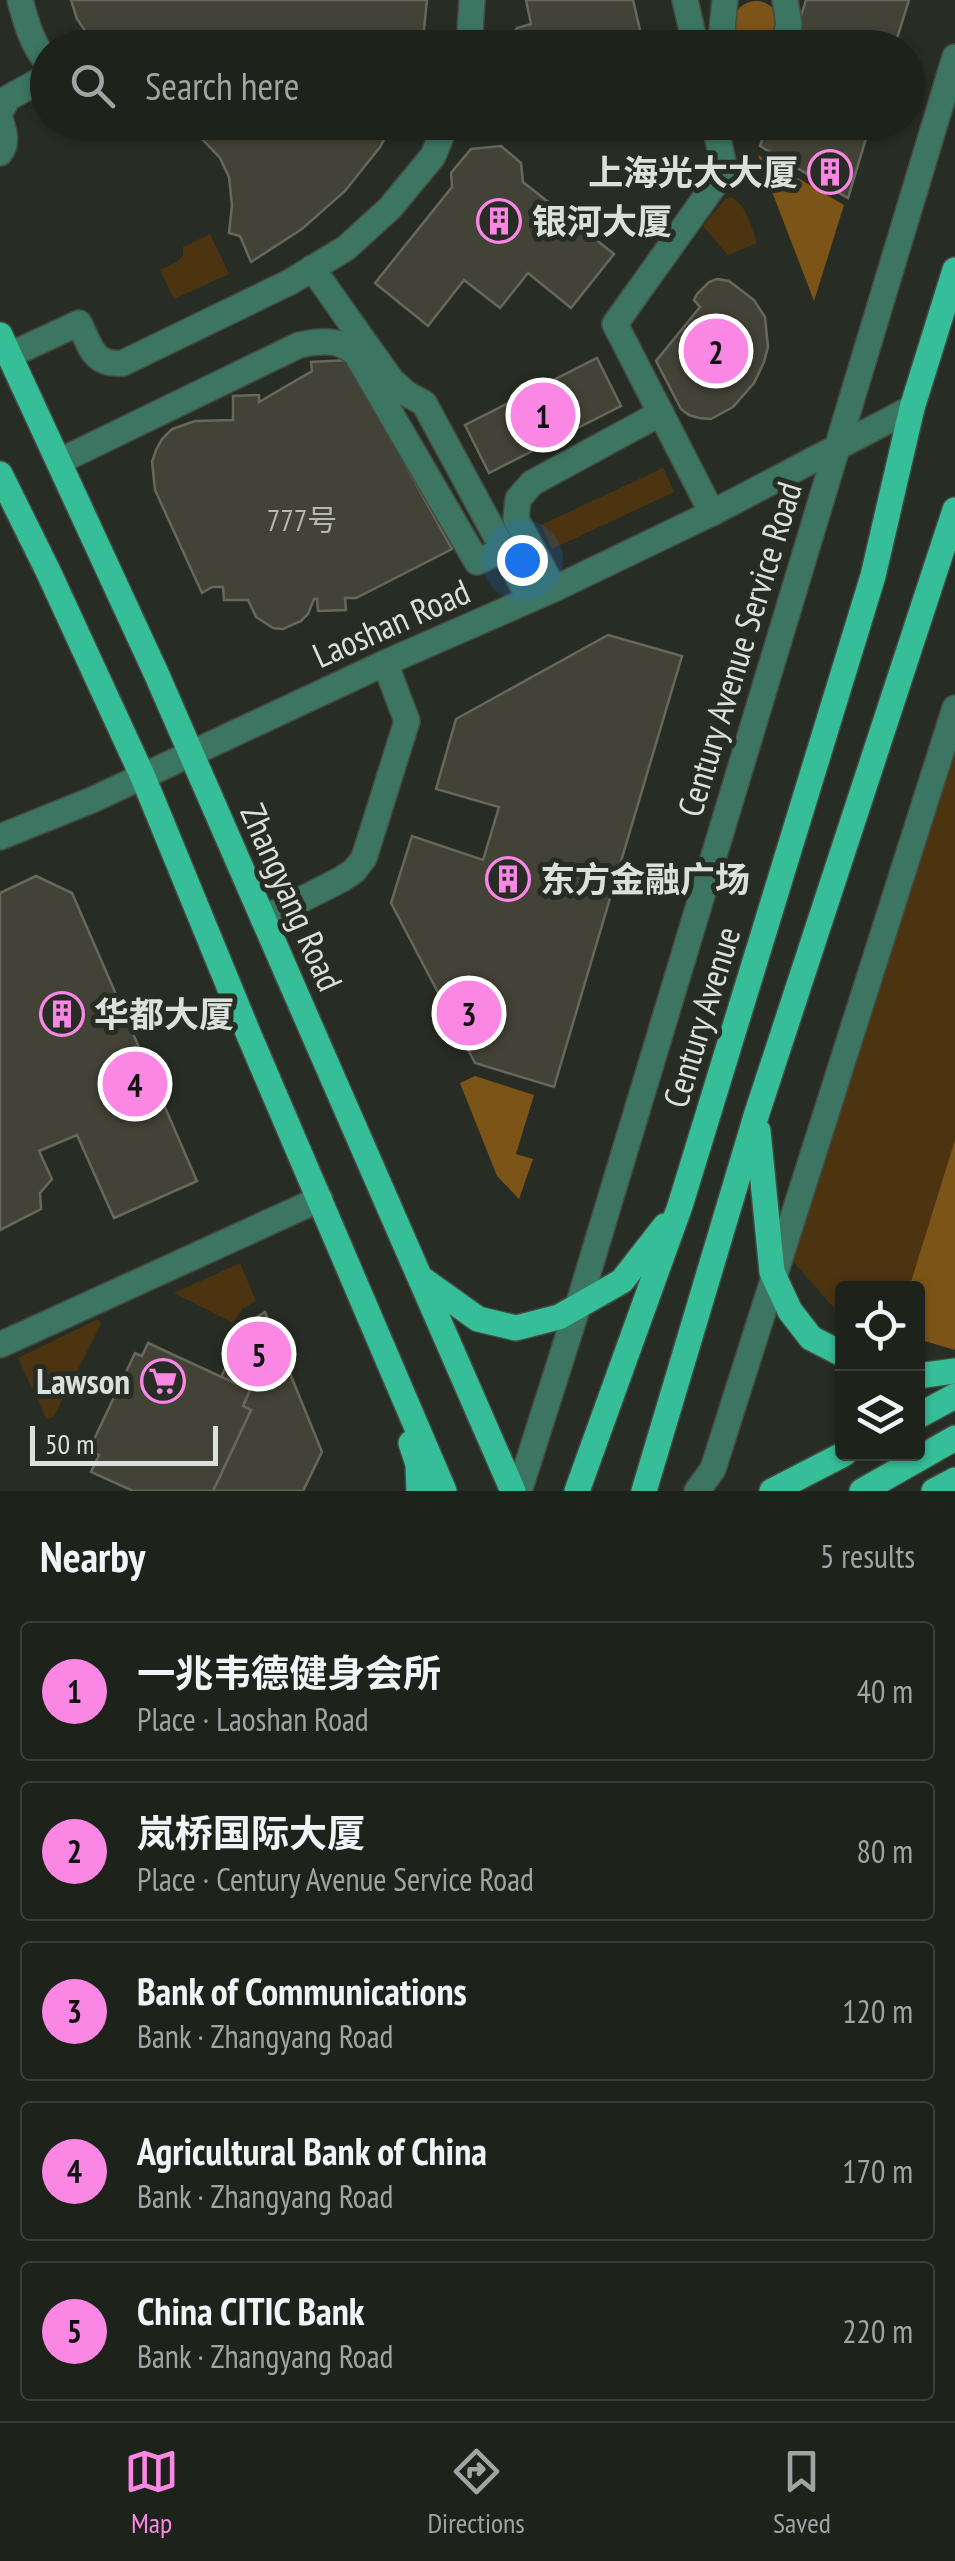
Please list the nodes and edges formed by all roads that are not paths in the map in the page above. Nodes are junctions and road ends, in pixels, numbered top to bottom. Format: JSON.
{"nodes":[{"id":1,"x":20,"y":0,"type":"edge"},
{"id":2,"x":472,"y":0,"type":"edge"},
{"id":3,"x":685,"y":0,"type":"edge"},
{"id":4,"x":724,"y":0,"type":"edge"},
{"id":5,"x":785,"y":0,"type":"edge"},
{"id":6,"x":470,"y":30,"type":"edge"},
{"id":7,"x":692,"y":30,"type":"edge"},
{"id":8,"x":724,"y":30,"type":"edge"},
{"id":9,"x":788,"y":30,"type":"edge"},
{"id":10,"x":30,"y":32,"type":"edge"},
{"id":11,"x":955,"y":57,"type":"edge"},
{"id":12,"x":30,"y":86,"type":"edge"},
{"id":13,"x":0,"y":115,"type":"edge"},
{"id":14,"x":439,"y":140,"type":"edge"},
{"id":15,"x":718,"y":140,"type":"edge"},
{"id":16,"x":0,"y":153,"type":"edge"},
{"id":17,"x":312,"y":268,"type":"junction"},
{"id":18,"x":955,"y":270,"type":"edge"},
{"id":19,"x":5,"y":345,"type":"edge"},
{"id":20,"x":912,"y":408,"type":"junction"},
{"id":21,"x":661,"y":413,"type":"junction"},
{"id":22,"x":836,"y":447,"type":"junction"},
{"id":23,"x":60,"y":461,"type":"junction"},
{"id":24,"x":0,"y":474,"type":"edge"},
{"id":25,"x":955,"y":510,"type":"edge"},
{"id":26,"x":712,"y":513,"type":"junction"},
{"id":27,"x":955,"y":526,"type":"edge"},
{"id":28,"x":505,"y":550,"type":"junction"},
{"id":29,"x":542,"y":594,"type":"junction"},
{"id":30,"x":385,"y":664,"type":"junction"},
{"id":31,"x":904,"y":664,"type":"junction"},
{"id":32,"x":955,"y":708,"type":"edge"},
{"id":33,"x":191,"y":754,"type":"junction"},
{"id":34,"x":142,"y":777,"type":"junction"},
{"id":35,"x":0,"y":837,"type":"edge"},
{"id":36,"x":263,"y":919,"type":"junction"},
{"id":37,"x":756,"y":1116,"type":"junction"},
{"id":38,"x":320,"y":1200,"type":"junction"},
{"id":39,"x":680,"y":1206,"type":"junction"},
{"id":40,"x":773,"y":1275,"type":"junction"},
{"id":41,"x":420,"y":1277,"type":"junction"},
{"id":42,"x":578,"y":1306,"type":"junction"},
{"id":43,"x":376,"y":1329,"type":"junction"},
{"id":44,"x":0,"y":1344,"type":"edge"},
{"id":45,"x":835,"y":1350,"type":"edge"},
{"id":46,"x":955,"y":1371,"type":"edge"},
{"id":47,"x":925,"y":1375,"type":"edge"},
{"id":48,"x":955,"y":1396,"type":"edge"},
{"id":49,"x":925,"y":1412,"type":"edge"},
{"id":50,"x":955,"y":1438,"type":"edge"},
{"id":51,"x":835,"y":1459,"type":"edge"},
{"id":52,"x":955,"y":1480,"type":"edge"},
{"id":53,"x":419,"y":1491,"type":"edge"},
{"id":54,"x":444,"y":1491,"type":"edge"},
{"id":55,"x":516,"y":1491,"type":"edge"},
{"id":56,"x":578,"y":1491,"type":"edge"},
{"id":57,"x":644,"y":1491,"type":"edge"},
{"id":58,"x":698,"y":1491,"type":"edge"},
{"id":59,"x":772,"y":1491,"type":"edge"},
{"id":60,"x":862,"y":1491,"type":"edge"},
{"id":61,"x":934,"y":1491,"type":"edge"}],
"edges":[{"from":1,"to":10,"type":"street"},
{"from":2,"to":6,"type":"street"},
{"from":3,"to":7,"type":"street"},
{"from":4,"to":8,"type":"street"},
{"from":5,"to":9,"type":"street"},
{"from":11,"to":22,"type":"street","name":"Century Avenue Service Road"},
{"from":12,"to":13,"type":"street"},
{"from":13,"to":16,"type":"street"},
{"from":14,"to":17,"type":"street"},
{"from":15,"to":21,"type":"street"},
{"from":17,"to":19,"type":"street"},
{"from":17,"to":28,"type":"street"},
{"from":18,"to":20,"type":"main road","name":"Century Avenue"},
{"from":19,"to":23,"type":"main road","name":"Zhangyang Road"},
{"from":20,"to":22,"type":"street","name":"Laoshan Road"},
{"from":20,"to":39,"type":"main road","name":"Century Avenue"},
{"from":21,"to":26,"type":"street"},
{"from":21,"to":29,"type":"street"},
{"from":22,"to":26,"type":"street","name":"Laoshan Road"},
{"from":22,"to":42,"type":"street","name":"Century Avenue Service Road"},
{"from":23,"to":28,"type":"street"},
{"from":23,"to":33,"type":"main road","name":"Zhangyang Road"},
{"from":24,"to":34,"type":"main road"},
{"from":25,"to":31,"type":"main road"},
{"from":26,"to":29,"type":"street","name":"Laoshan Road"},
{"from":27,"to":31,"type":"street"},
{"from":28,"to":29,"type":"street"},
{"from":29,"to":30,"type":"street","name":"Laoshan Road"},
{"from":30,"to":33,"type":"street","name":"Laoshan Road"},
{"from":30,"to":36,"type":"street"},
{"from":31,"to":37,"type":"main road"},
{"from":32,"to":40,"type":"street"},
{"from":33,"to":34,"type":"street","name":"Laoshan Road"},
{"from":33,"to":36,"type":"main road","name":"Zhangyang Road"},
{"from":34,"to":35,"type":"street","name":"Laoshan Road"},
{"from":34,"to":38,"type":"main road"},
{"from":36,"to":41,"type":"main road","name":"Zhangyang Road"},
{"from":37,"to":40,"type":"main road"},
{"from":37,"to":57,"type":"main road"},
{"from":38,"to":43,"type":"main road"},
{"from":38,"to":44,"type":"street"},
{"from":39,"to":42,"type":"main road"},
{"from":39,"to":56,"type":"main road","name":"Century Avenue"},
{"from":40,"to":45,"type":"main road"},
{"from":40,"to":58,"type":"street"},
{"from":41,"to":42,"type":"main road"},
{"from":41,"to":55,"type":"main road","name":"Zhangyang Road"},
{"from":42,"to":55,"type":"street","name":"Century Avenue Service Road"},
{"from":43,"to":53,"type":"main road"},
{"from":43,"to":54,"type":"main road"},
{"from":46,"to":47,"type":"main road"},
{"from":48,"to":49,"type":"main road"},
{"from":50,"to":60,"type":"main road"},
{"from":51,"to":59,"type":"main road"},
{"from":52,"to":61,"type":"main road"}]}
